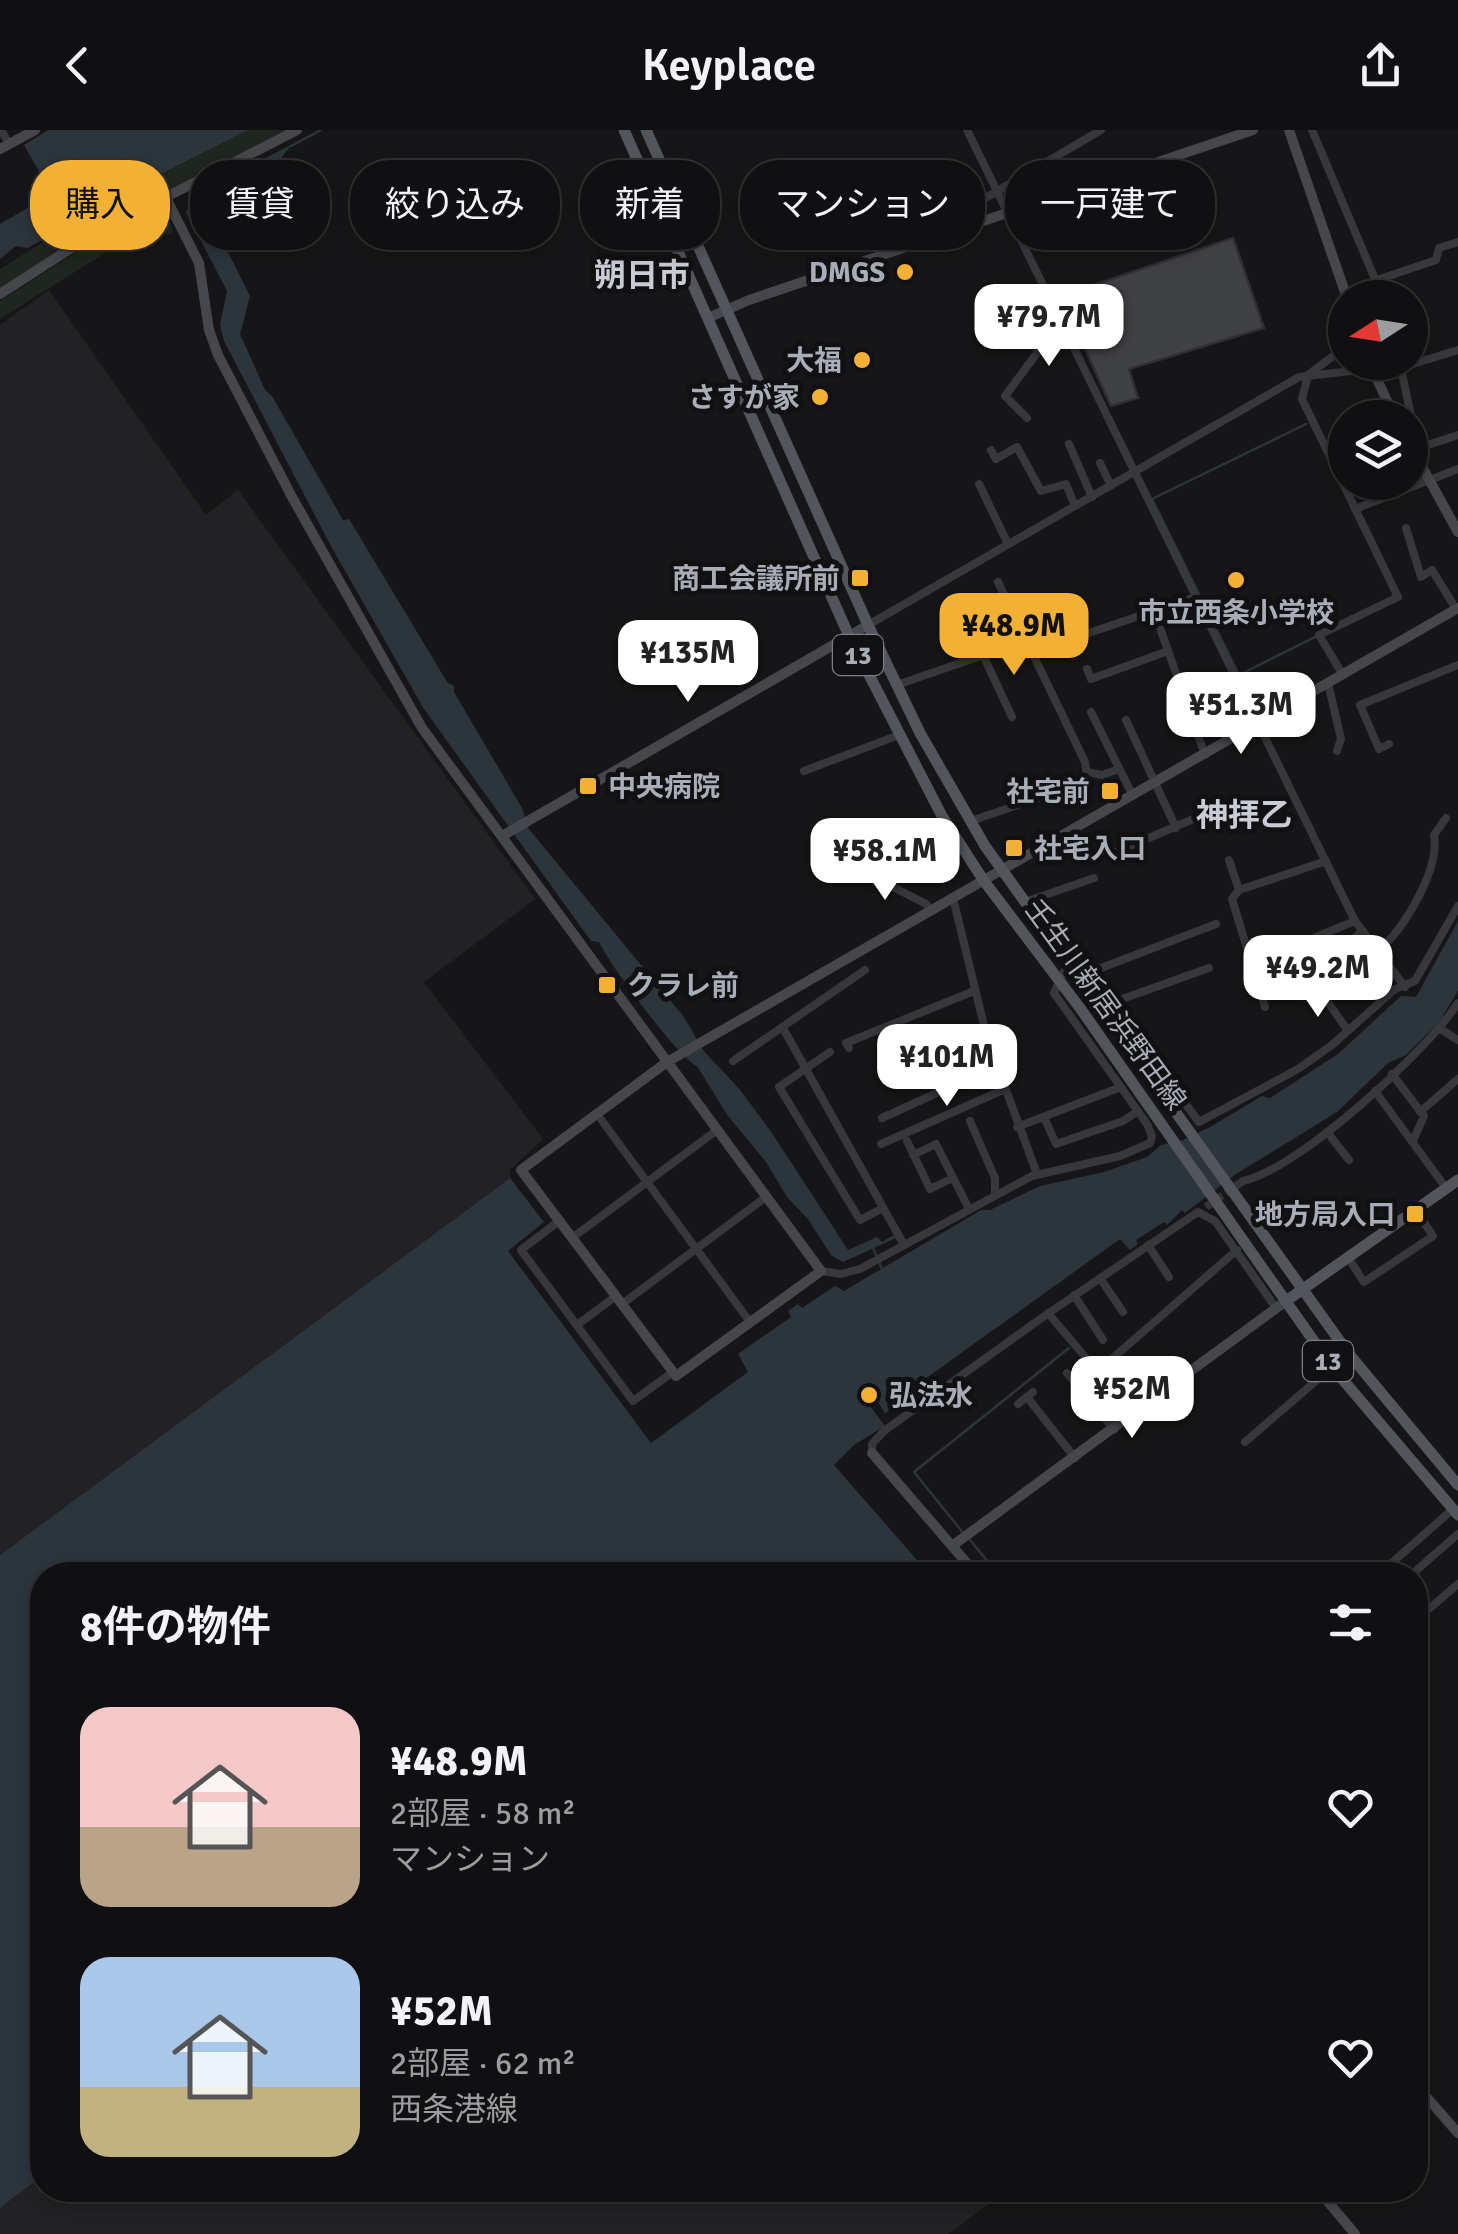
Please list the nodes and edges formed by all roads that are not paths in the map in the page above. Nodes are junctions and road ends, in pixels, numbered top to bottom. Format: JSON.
{"nodes":[{"id":1,"x":1,"y":130,"type":"edge"},
{"id":2,"x":35,"y":130,"type":"edge"},
{"id":3,"x":624,"y":130,"type":"edge"},
{"id":4,"x":646,"y":130,"type":"edge"},
{"id":5,"x":968,"y":130,"type":"edge"},
{"id":6,"x":1101,"y":130,"type":"edge"},
{"id":7,"x":1254,"y":130,"type":"edge"},
{"id":8,"x":1289,"y":130,"type":"edge"},
{"id":9,"x":1312,"y":130,"type":"edge"},
{"id":10,"x":293,"y":131,"type":"edge"},
{"id":11,"x":4,"y":146,"type":"edge"},
{"id":12,"x":1165,"y":160,"type":"edge"},
{"id":13,"x":998,"y":190,"type":"junction"},
{"id":14,"x":170,"y":196,"type":"edge"},
{"id":15,"x":985,"y":198,"type":"edge"},
{"id":16,"x":170,"y":206,"type":"edge"},
{"id":17,"x":1005,"y":206,"type":"edge"},
{"id":18,"x":1458,"y":242,"type":"edge"},
{"id":19,"x":68,"y":250,"type":"edge"},
{"id":20,"x":898,"y":250,"type":"edge"},
{"id":21,"x":1026,"y":250,"type":"edge"},
{"id":22,"x":1341,"y":280,"type":"edge"},
{"id":23,"x":1377,"y":280,"type":"joint"},
{"id":24,"x":0,"y":294,"type":"edge"},
{"id":25,"x":727,"y":308,"type":"junction"},
{"id":26,"x":708,"y":318,"type":"junction"},
{"id":27,"x":1061,"y":321,"type":"junction"},
{"id":28,"x":1458,"y":350,"type":"edge"},
{"id":29,"x":1428,"y":357,"type":"edge"},
{"id":30,"x":1328,"y":359,"type":"edge"},
{"id":31,"x":1328,"y":372,"type":"edge"},
{"id":32,"x":1308,"y":375,"type":"junction"},
{"id":33,"x":1027,"y":418,"type":"dead end"},
{"id":34,"x":1458,"y":435,"type":"edge"},
{"id":35,"x":1428,"y":443,"type":"edge"},
{"id":36,"x":1069,"y":444,"type":"dead end"},
{"id":37,"x":991,"y":450,"type":"dead end"},
{"id":38,"x":1100,"y":463,"type":"dead end"},
{"id":39,"x":1458,"y":469,"type":"edge"},
{"id":40,"x":1134,"y":472,"type":"junction"},
{"id":41,"x":1429,"y":479,"type":"junction"},
{"id":42,"x":979,"y":484,"type":"dead end"},
{"id":43,"x":1111,"y":486,"type":"junction"},
{"id":44,"x":1092,"y":497,"type":"junction"},
{"id":45,"x":1075,"y":506,"type":"junction"},
{"id":46,"x":1355,"y":509,"type":"junction"},
{"id":47,"x":1406,"y":528,"type":"dead end"},
{"id":48,"x":1458,"y":532,"type":"edge"},
{"id":49,"x":1008,"y":544,"type":"junction"},
{"id":50,"x":998,"y":582,"type":"dead end"},
{"id":51,"x":1196,"y":596,"type":"junction"},
{"id":52,"x":1154,"y":611,"type":"junction"},
{"id":53,"x":1456,"y":612,"type":"edge"},
{"id":54,"x":868,"y":625,"type":"junction"},
{"id":55,"x":849,"y":636,"type":"junction"},
{"id":56,"x":1070,"y":639,"type":"dead end"},
{"id":57,"x":1026,"y":640,"type":"junction"},
{"id":58,"x":1168,"y":651,"type":"junction"},
{"id":59,"x":983,"y":655,"type":"junction"},
{"id":60,"x":1458,"y":665,"type":"edge"},
{"id":61,"x":1088,"y":670,"type":"dead end"},
{"id":62,"x":1342,"y":675,"type":"junction"},
{"id":63,"x":1328,"y":683,"type":"junction"},
{"id":64,"x":897,"y":685,"type":"junction"},
{"id":65,"x":1092,"y":712,"type":"dead end"},
{"id":66,"x":1012,"y":717,"type":"dead end"},
{"id":67,"x":1126,"y":720,"type":"dead end"},
{"id":68,"x":1259,"y":724,"type":"junction"},
{"id":69,"x":899,"y":735,"type":"junction"},
{"id":70,"x":1389,"y":744,"type":"dead end"},
{"id":71,"x":1337,"y":751,"type":"dead end"},
{"id":72,"x":1205,"y":755,"type":"junction"},
{"id":73,"x":1120,"y":769,"type":"junction"},
{"id":74,"x":804,"y":770,"type":"dead end"},
{"id":75,"x":1087,"y":772,"type":"junction"},
{"id":76,"x":1156,"y":782,"type":"junction"},
{"id":77,"x":1133,"y":796,"type":"junction"},
{"id":78,"x":1219,"y":808,"type":"dead end"},
{"id":79,"x":1446,"y":818,"type":"dead end"},
{"id":80,"x":970,"y":821,"type":"junction"},
{"id":81,"x":1176,"y":828,"type":"junction"},
{"id":82,"x":504,"y":834,"type":"junction"},
{"id":83,"x":1109,"y":855,"type":"dead end"},
{"id":84,"x":1228,"y":860,"type":"dead end"},
{"id":85,"x":1326,"y":861,"type":"junction"},
{"id":86,"x":1002,"y":869,"type":"junction"},
{"id":87,"x":862,"y":870,"type":"dead end"},
{"id":88,"x":1094,"y":878,"type":"dead end"},
{"id":89,"x":984,"y":881,"type":"junction"},
{"id":90,"x":1240,"y":890,"type":"junction"},
{"id":91,"x":953,"y":898,"type":"junction"},
{"id":92,"x":1025,"y":902,"type":"junction"},
{"id":93,"x":1458,"y":906,"type":"edge"},
{"id":94,"x":930,"y":911,"type":"junction"},
{"id":95,"x":1355,"y":921,"type":"junction"},
{"id":96,"x":1216,"y":924,"type":"dead end"},
{"id":97,"x":1363,"y":931,"type":"junction"},
{"id":98,"x":1316,"y":937,"type":"dead end"},
{"id":99,"x":1378,"y":951,"type":"junction"},
{"id":100,"x":844,"y":960,"type":"junction"},
{"id":101,"x":1068,"y":963,"type":"junction"},
{"id":102,"x":1209,"y":968,"type":"dead end"},
{"id":103,"x":865,"y":970,"type":"dead end"},
{"id":104,"x":1311,"y":972,"type":"dead end"},
{"id":105,"x":854,"y":978,"type":"junction"},
{"id":106,"x":1060,"y":982,"type":"junction"},
{"id":107,"x":1404,"y":987,"type":"junction"},
{"id":108,"x":1318,"y":988,"type":"dead end"},
{"id":109,"x":974,"y":990,"type":"junction"},
{"id":110,"x":1098,"y":995,"type":"junction"},
{"id":111,"x":1111,"y":1003,"type":"junction"},
{"id":112,"x":1458,"y":1004,"type":"edge"},
{"id":113,"x":1265,"y":1006,"type":"dead end"},
{"id":114,"x":1080,"y":1008,"type":"junction"},
{"id":115,"x":783,"y":1028,"type":"junction"},
{"id":116,"x":1439,"y":1028,"type":"junction"},
{"id":117,"x":1348,"y":1030,"type":"junction"},
{"id":118,"x":1458,"y":1038,"type":"edge"},
{"id":119,"x":849,"y":1048,"type":"dead end"},
{"id":120,"x":830,"y":1052,"type":"dead end"},
{"id":121,"x":671,"y":1059,"type":"junction"},
{"id":122,"x":733,"y":1061,"type":"dead end"},
{"id":123,"x":996,"y":1066,"type":"junction"},
{"id":124,"x":804,"y":1068,"type":"junction"},
{"id":125,"x":1392,"y":1074,"type":"junction"},
{"id":126,"x":1458,"y":1078,"type":"edge"},
{"id":127,"x":1121,"y":1086,"type":"junction"},
{"id":128,"x":1004,"y":1090,"type":"junction"},
{"id":129,"x":1375,"y":1090,"type":"junction"},
{"id":130,"x":1138,"y":1111,"type":"junction"},
{"id":131,"x":1420,"y":1112,"type":"junction"},
{"id":132,"x":597,"y":1114,"type":"junction"},
{"id":133,"x":1044,"y":1117,"type":"junction"},
{"id":134,"x":882,"y":1118,"type":"dead end"},
{"id":135,"x":970,"y":1121,"type":"dead end"},
{"id":136,"x":1017,"y":1127,"type":"junction"},
{"id":137,"x":717,"y":1130,"type":"junction"},
{"id":138,"x":1327,"y":1132,"type":"junction"},
{"id":139,"x":907,"y":1141,"type":"dead end"},
{"id":140,"x":1414,"y":1142,"type":"junction"},
{"id":141,"x":882,"y":1144,"type":"dead end"},
{"id":142,"x":913,"y":1154,"type":"junction"},
{"id":143,"x":1349,"y":1160,"type":"dead end"},
{"id":144,"x":1038,"y":1174,"type":"junction"},
{"id":145,"x":953,"y":1178,"type":"junction"},
{"id":146,"x":1243,"y":1180,"type":"tunnel mouth"},
{"id":147,"x":647,"y":1182,"type":"junction"},
{"id":148,"x":1454,"y":1186,"type":"edge"},
{"id":149,"x":994,"y":1195,"type":"junction"},
{"id":150,"x":766,"y":1197,"type":"junction"},
{"id":151,"x":1206,"y":1205,"type":"junction"},
{"id":152,"x":884,"y":1208,"type":"junction"},
{"id":153,"x":969,"y":1209,"type":"junction"},
{"id":154,"x":1415,"y":1209,"type":"junction"},
{"id":155,"x":559,"y":1221,"type":"junction"},
{"id":156,"x":572,"y":1238,"type":"junction"},
{"id":157,"x":904,"y":1245,"type":"junction"},
{"id":158,"x":1148,"y":1245,"type":"junction"},
{"id":159,"x":696,"y":1249,"type":"junction"},
{"id":160,"x":1237,"y":1250,"type":"junction"},
{"id":161,"x":1346,"y":1256,"type":"junction"},
{"id":162,"x":821,"y":1271,"type":"junction"},
{"id":163,"x":1169,"y":1277,"type":"dead end"},
{"id":164,"x":1100,"y":1278,"type":"junction"},
{"id":165,"x":1302,"y":1290,"type":"junction"},
{"id":166,"x":1074,"y":1295,"type":"junction"},
{"id":167,"x":619,"y":1300,"type":"junction"},
{"id":168,"x":1281,"y":1305,"type":"junction"},
{"id":169,"x":1123,"y":1312,"type":"dead end"},
{"id":170,"x":1048,"y":1313,"type":"junction"},
{"id":171,"x":750,"y":1322,"type":"junction"},
{"id":172,"x":576,"y":1324,"type":"junction"},
{"id":173,"x":1103,"y":1340,"type":"dead end"},
{"id":174,"x":1332,"y":1367,"type":"junction"},
{"id":175,"x":1098,"y":1371,"type":"junction"},
{"id":176,"x":673,"y":1372,"type":"junction"},
{"id":177,"x":1066,"y":1373,"type":"dead end"},
{"id":178,"x":1018,"y":1404,"type":"dead end"},
{"id":179,"x":1134,"y":1415,"type":"junction"},
{"id":180,"x":1114,"y":1430,"type":"junction"},
{"id":181,"x":1245,"y":1442,"type":"dead end"},
{"id":182,"x":872,"y":1452,"type":"joint"},
{"id":183,"x":1075,"y":1458,"type":"junction"},
{"id":184,"x":1458,"y":1486,"type":"edge"},
{"id":185,"x":1455,"y":1512,"type":"edge"},
{"id":186,"x":1458,"y":1534,"type":"edge"},
{"id":187,"x":952,"y":1546,"type":"junction"},
{"id":188,"x":966,"y":1562,"type":"edge"},
{"id":189,"x":1394,"y":1562,"type":"edge"},
{"id":190,"x":1426,"y":1562,"type":"edge"},
{"id":191,"x":1458,"y":1584,"type":"edge"},
{"id":192,"x":1428,"y":1610,"type":"edge"},
{"id":193,"x":1428,"y":2099,"type":"edge"},
{"id":194,"x":1458,"y":2133,"type":"edge"},
{"id":195,"x":1328,"y":2202,"type":"edge"},
{"id":196,"x":1355,"y":2234,"type":"edge"}],
"edges":[{"from":1,"to":11,"type":"street"},
{"from":2,"to":11,"type":"street"},
{"from":3,"to":26,"type":"main road","name":"壬生川新居浜野田線","number":"13"},
{"from":4,"to":25,"type":"main road","name":"壬生川新居浜野田線","number":"13"},
{"from":5,"to":13,"type":"street"},
{"from":6,"to":13,"type":"street"},
{"from":7,"to":12,"type":"street"},
{"from":8,"to":22,"type":"street"},
{"from":9,"to":23,"type":"street"},
{"from":10,"to":14,"type":"street"},
{"from":13,"to":15,"type":"street"},
{"from":13,"to":17,"type":"street"},
{"from":16,"to":82,"type":"street"},
{"from":18,"to":23,"type":"street"},
{"from":19,"to":24,"type":"street"},
{"from":20,"to":25,"type":"street"},
{"from":21,"to":27,"type":"street"},
{"from":25,"to":26,"type":"street"},
{"from":25,"to":54,"type":"main road","name":"壬生川新居浜野田線","number":"13"},
{"from":26,"to":55,"type":"main road","name":"壬生川新居浜野田線","number":"13"},
{"from":27,"to":33,"type":"street"},
{"from":27,"to":40,"type":"street"},
{"from":28,"to":29,"type":"street"},
{"from":30,"to":32,"type":"street"},
{"from":31,"to":32,"type":"street"},
{"from":32,"to":40,"type":"street"},
{"from":32,"to":46,"type":"street"},
{"from":34,"to":35,"type":"street"},
{"from":36,"to":44,"type":"street"},
{"from":37,"to":45,"type":"street"},
{"from":38,"to":43,"type":"street"},
{"from":39,"to":41,"type":"street"},
{"from":40,"to":43,"type":"street"},
{"from":40,"to":51,"type":"street"},
{"from":41,"to":46,"type":"street"},
{"from":41,"to":48,"type":"street"},
{"from":42,"to":49,"type":"street"},
{"from":43,"to":44,"type":"street"},
{"from":44,"to":45,"type":"street"},
{"from":45,"to":49,"type":"street"},
{"from":46,"to":62,"type":"street"},
{"from":47,"to":53,"type":"street"},
{"from":49,"to":54,"type":"street"},
{"from":50,"to":57,"type":"street"},
{"from":51,"to":52,"type":"street"},
{"from":51,"to":68,"type":"street"},
{"from":52,"to":56,"type":"street"},
{"from":52,"to":58,"type":"street"},
{"from":53,"to":62,"type":"street"},
{"from":54,"to":55,"type":"street"},
{"from":54,"to":64,"type":"main road","name":"壬生川新居浜野田線","number":"13"},
{"from":55,"to":69,"type":"main road","name":"壬生川新居浜野田線","number":"13"},
{"from":55,"to":82,"type":"street"},
{"from":57,"to":59,"type":"street"},
{"from":57,"to":75,"type":"street"},
{"from":58,"to":61,"type":"street"},
{"from":58,"to":72,"type":"street"},
{"from":59,"to":64,"type":"street"},
{"from":59,"to":66,"type":"street"},
{"from":60,"to":70,"type":"street"},
{"from":62,"to":63,"type":"street"},
{"from":63,"to":68,"type":"street"},
{"from":63,"to":71,"type":"street"},
{"from":64,"to":80,"type":"main road","name":"壬生川新居浜野田線","number":"13"},
{"from":65,"to":73,"type":"street"},
{"from":67,"to":76,"type":"street"},
{"from":68,"to":72,"type":"street"},
{"from":68,"to":85,"type":"street"},
{"from":69,"to":74,"type":"street"},
{"from":69,"to":89,"type":"main road","name":"壬生川新居浜野田線","number":"13"},
{"from":72,"to":76,"type":"street"},
{"from":73,"to":75,"type":"street"},
{"from":73,"to":77,"type":"street"},
{"from":75,"to":80,"type":"street"},
{"from":76,"to":77,"type":"street"},
{"from":76,"to":81,"type":"street"},
{"from":77,"to":86,"type":"street"},
{"from":78,"to":81,"type":"street"},
{"from":79,"to":99,"type":"street"},
{"from":80,"to":86,"type":"main road","name":"壬生川新居浜野田線","number":"13"},
{"from":81,"to":83,"type":"street"},
{"from":82,"to":121,"type":"street"},
{"from":84,"to":90,"type":"street"},
{"from":85,"to":90,"type":"street"},
{"from":85,"to":95,"type":"street"},
{"from":86,"to":89,"type":"street"},
{"from":86,"to":92,"type":"main road","name":"壬生川新居浜野田線","number":"13"},
{"from":87,"to":94,"type":"street"},
{"from":88,"to":92,"type":"street"},
{"from":89,"to":91,"type":"street"},
{"from":89,"to":106,"type":"main road","name":"壬生川新居浜野田線","number":"13"},
{"from":90,"to":113,"type":"street"},
{"from":91,"to":94,"type":"street"},
{"from":91,"to":109,"type":"street"},
{"from":92,"to":101,"type":"main road","name":"壬生川新居浜野田線","number":"13"},
{"from":93,"to":107,"type":"street"},
{"from":94,"to":100,"type":"street"},
{"from":95,"to":97,"type":"street"},
{"from":95,"to":98,"type":"street"},
{"from":96,"to":110,"type":"street"},
{"from":97,"to":99,"type":"street"},
{"from":97,"to":104,"type":"street"},
{"from":99,"to":107,"type":"street"},
{"from":100,"to":105,"type":"street"},
{"from":100,"to":121,"type":"street"},
{"from":101,"to":106,"type":"street"},
{"from":101,"to":110,"type":"main road","name":"壬生川新居浜野田線","number":"13"},
{"from":102,"to":111,"type":"street"},
{"from":103,"to":105,"type":"street"},
{"from":105,"to":115,"type":"street"},
{"from":106,"to":114,"type":"main road","name":"壬生川新居浜野田線","number":"13"},
{"from":106,"to":127,"type":"street"},
{"from":107,"to":117,"type":"street"},
{"from":108,"to":117,"type":"street"},
{"from":109,"to":119,"type":"street"},
{"from":109,"to":123,"type":"street"},
{"from":110,"to":111,"type":"street"},
{"from":110,"to":114,"type":"street"},
{"from":110,"to":165,"type":"main road","name":"壬生川新居浜野田線","number":"13"},
{"from":111,"to":117,"type":"street"},
{"from":112,"to":116,"type":"street"},
{"from":114,"to":151,"type":"main road","name":"壬生川新居浜野田線","number":"13"},
{"from":115,"to":122,"type":"street"},
{"from":115,"to":124,"type":"street"},
{"from":116,"to":118,"type":"street"},
{"from":116,"to":125,"type":"street"},
{"from":120,"to":124,"type":"street"},
{"from":121,"to":132,"type":"street"},
{"from":121,"to":137,"type":"street"},
{"from":123,"to":128,"type":"street"},
{"from":123,"to":134,"type":"street"},
{"from":124,"to":152,"type":"street"},
{"from":124,"to":152,"type":"street"},
{"from":125,"to":129,"type":"street"},
{"from":125,"to":131,"type":"street"},
{"from":126,"to":131,"type":"street"},
{"from":127,"to":130,"type":"street"},
{"from":127,"to":133,"type":"street"},
{"from":128,"to":136,"type":"street"},
{"from":128,"to":141,"type":"street"},
{"from":129,"to":138,"type":"street"},
{"from":129,"to":140,"type":"street"},
{"from":130,"to":133,"type":"street"},
{"from":130,"to":144,"type":"street"},
{"from":131,"to":140,"type":"street"},
{"from":132,"to":147,"type":"street"},
{"from":132,"to":155,"type":"street"},
{"from":133,"to":136,"type":"street"},
{"from":135,"to":149,"type":"street"},
{"from":136,"to":144,"type":"street"},
{"from":137,"to":147,"type":"street"},
{"from":137,"to":150,"type":"street"},
{"from":138,"to":143,"type":"street"},
{"from":138,"to":146,"type":"street"},
{"from":139,"to":142,"type":"street"},
{"from":140,"to":148,"type":"street"},
{"from":142,"to":145,"type":"street"},
{"from":142,"to":145,"type":"street"},
{"from":144,"to":149,"type":"street"},
{"from":145,"to":153,"type":"street"},
{"from":147,"to":156,"type":"street"},
{"from":147,"to":159,"type":"street"},
{"from":148,"to":154,"type":"main road"},
{"from":149,"to":153,"type":"street"},
{"from":150,"to":159,"type":"street"},
{"from":150,"to":162,"type":"street"},
{"from":151,"to":158,"type":"street"},
{"from":151,"to":160,"type":"street"},
{"from":151,"to":168,"type":"main road","name":"壬生川新居浜野田線","number":"13"},
{"from":152,"to":157,"type":"street"},
{"from":153,"to":157,"type":"street"},
{"from":154,"to":161,"type":"main road"},
{"from":154,"to":161,"type":"street"},
{"from":155,"to":156,"type":"street"},
{"from":155,"to":172,"type":"street"},
{"from":156,"to":167,"type":"street"},
{"from":157,"to":162,"type":"street"},
{"from":158,"to":163,"type":"street"},
{"from":158,"to":164,"type":"street"},
{"from":159,"to":167,"type":"street"},
{"from":159,"to":171,"type":"street"},
{"from":160,"to":168,"type":"street"},
{"from":160,"to":175,"type":"street"},
{"from":161,"to":165,"type":"main road"},
{"from":162,"to":171,"type":"street"},
{"from":164,"to":166,"type":"street"},
{"from":164,"to":169,"type":"street"},
{"from":165,"to":168,"type":"main road"},
{"from":165,"to":184,"type":"main road","name":"壬生川新居浜野田線","number":"13"},
{"from":166,"to":170,"type":"street"},
{"from":166,"to":173,"type":"street"},
{"from":167,"to":172,"type":"street"},
{"from":167,"to":176,"type":"street"},
{"from":168,"to":174,"type":"main road","name":"壬生川新居浜野田線","number":"13"},
{"from":168,"to":179,"type":"street"},
{"from":170,"to":175,"type":"street"},
{"from":170,"to":182,"type":"street"},
{"from":171,"to":176,"type":"street"},
{"from":172,"to":176,"type":"street"},
{"from":174,"to":181,"type":"street"},
{"from":174,"to":185,"type":"main road","name":"壬生川新居浜野田線","number":"13"},
{"from":175,"to":179,"type":"street"},
{"from":177,"to":180,"type":"street"},
{"from":178,"to":183,"type":"street"},
{"from":179,"to":180,"type":"street"},
{"from":180,"to":183,"type":"street"},
{"from":182,"to":187,"type":"street"},
{"from":183,"to":187,"type":"street"},
{"from":185,"to":189,"type":"street"},
{"from":186,"to":190,"type":"street"},
{"from":187,"to":188,"type":"street"},
{"from":191,"to":192,"type":"street"},
{"from":193,"to":194,"type":"street"},
{"from":195,"to":196,"type":"street"}]}
